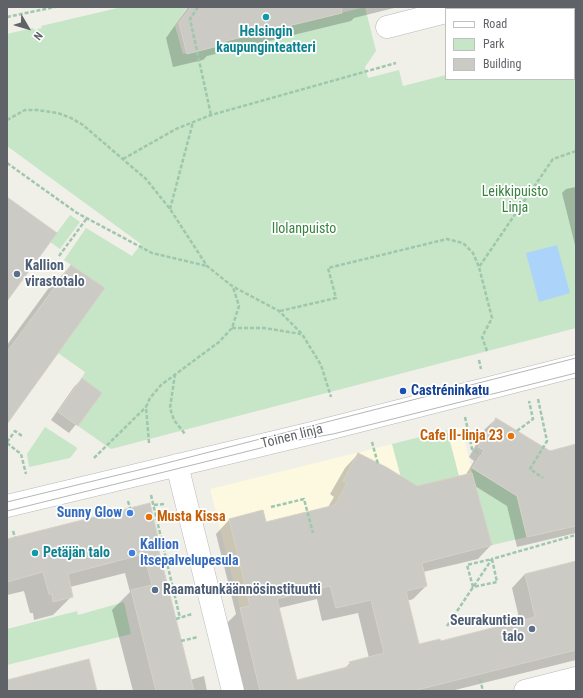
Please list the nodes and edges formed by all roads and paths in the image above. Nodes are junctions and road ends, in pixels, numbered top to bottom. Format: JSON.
{"nodes":[{"id":1,"x":55,"y":7,"type":"edge"},
{"id":2,"x":198,"y":7,"type":"edge"},
{"id":3,"x":445,"y":12,"type":"edge"},
{"id":4,"x":7,"y":17,"type":"edge"},
{"id":5,"x":387,"y":27,"type":"dead end"},
{"id":6,"x":396,"y":63,"type":"dead end"},
{"id":7,"x":211,"y":115,"type":"junction"},
{"id":8,"x":7,"y":120,"type":"edge"},
{"id":9,"x":193,"y":122,"type":"junction"},
{"id":10,"x":576,"y":151,"type":"edge"},
{"id":11,"x":122,"y":158,"type":"junction"},
{"id":12,"x":7,"y":163,"type":"edge"},
{"id":13,"x":170,"y":209,"type":"junction"},
{"id":14,"x":87,"y":218,"type":"junction"},
{"id":15,"x":59,"y":256,"type":"dead end"},
{"id":16,"x":207,"y":266,"type":"junction"},
{"id":17,"x":479,"y":267,"type":"junction"},
{"id":18,"x":232,"y":286,"type":"junction"},
{"id":19,"x":279,"y":311,"type":"junction"},
{"id":20,"x":232,"y":328,"type":"junction"},
{"id":21,"x":302,"y":334,"type":"junction"},
{"id":22,"x":487,"y":351,"type":"dead end"},
{"id":23,"x":576,"y":366,"type":"edge"},
{"id":24,"x":175,"y":374,"type":"junction"},
{"id":25,"x":330,"y":397,"type":"dead end"},
{"id":26,"x":538,"y":399,"type":"dead end"},
{"id":27,"x":529,"y":401,"type":"dead end"},
{"id":28,"x":146,"y":407,"type":"junction"},
{"id":29,"x":465,"y":417,"type":"dead end"},
{"id":30,"x":518,"y":431,"type":"dead end"},
{"id":31,"x":185,"y":434,"type":"dead end"},
{"id":32,"x":22,"y":436,"type":"dead end"},
{"id":33,"x":7,"y":442,"type":"edge"},
{"id":34,"x":372,"y":442,"type":"dead end"},
{"id":35,"x":149,"y":443,"type":"dead end"},
{"id":36,"x":481,"y":454,"type":"dead end"},
{"id":37,"x":94,"y":458,"type":"dead end"},
{"id":38,"x":378,"y":464,"type":"dead end"},
{"id":39,"x":177,"y":465,"type":"junction"},
{"id":40,"x":26,"y":474,"type":"dead end"},
{"id":41,"x":543,"y":478,"type":"dead end"},
{"id":42,"x":151,"y":495,"type":"dead end"},
{"id":43,"x":128,"y":502,"type":"dead end"},
{"id":44,"x":164,"y":504,"type":"dead end"},
{"id":45,"x":7,"y":506,"type":"edge"},
{"id":46,"x":154,"y":506,"type":"junction"},
{"id":47,"x":271,"y":507,"type":"dead end"},
{"id":48,"x":130,"y":508,"type":"dead end"},
{"id":49,"x":13,"y":531,"type":"dead end"},
{"id":50,"x":313,"y":533,"type":"dead end"},
{"id":51,"x":576,"y":535,"type":"edge"},
{"id":52,"x":15,"y":537,"type":"dead end"},
{"id":53,"x":492,"y":559,"type":"junction"},
{"id":54,"x":172,"y":586,"type":"junction"},
{"id":55,"x":168,"y":587,"type":"dead end"},
{"id":56,"x":473,"y":588,"type":"junction"},
{"id":57,"x":192,"y":614,"type":"dead end"},
{"id":58,"x":180,"y":618,"type":"junction"},
{"id":59,"x":176,"y":619,"type":"dead end"},
{"id":60,"x":447,"y":626,"type":"dead end"},
{"id":61,"x":198,"y":637,"type":"dead end"},
{"id":62,"x":181,"y":640,"type":"dead end"},
{"id":63,"x":576,"y":678,"type":"edge"},
{"id":64,"x":480,"y":679,"type":"dead end"},
{"id":65,"x":233,"y":691,"type":"edge"},
{"id":66,"x":483,"y":691,"type":"edge"},
{"id":67,"x":525,"y":691,"type":"edge"}],
"edges":[{"from":1,"to":4,"type":"path"},
{"from":2,"to":7,"type":"path"},
{"from":3,"to":5,"type":"street"},
{"from":6,"to":7,"type":"path"},
{"from":7,"to":9,"type":"path"},
{"from":8,"to":11,"type":"path"},
{"from":9,"to":11,"type":"path"},
{"from":9,"to":13,"type":"path"},
{"from":10,"to":17,"type":"path"},
{"from":11,"to":13,"type":"path"},
{"from":12,"to":14,"type":"path"},
{"from":13,"to":16,"type":"path"},
{"from":14,"to":15,"type":"path"},
{"from":14,"to":16,"type":"path"},
{"from":16,"to":18,"type":"path"},
{"from":17,"to":19,"type":"path"},
{"from":17,"to":22,"type":"path"},
{"from":18,"to":19,"type":"path"},
{"from":18,"to":20,"type":"path"},
{"from":19,"to":21,"type":"path"},
{"from":20,"to":21,"type":"path"},
{"from":20,"to":24,"type":"path"},
{"from":21,"to":25,"type":"path"},
{"from":23,"to":39,"type":"street","name":"Toinen linja"},
{"from":24,"to":28,"type":"path"},
{"from":24,"to":31,"type":"path"},
{"from":26,"to":41,"type":"path"},
{"from":27,"to":30,"type":"path"},
{"from":28,"to":35,"type":"path"},
{"from":28,"to":37,"type":"path"},
{"from":29,"to":36,"type":"path"},
{"from":32,"to":33,"type":"path"},
{"from":33,"to":40,"type":"path"},
{"from":34,"to":38,"type":"path"},
{"from":39,"to":45,"type":"street","name":"Toinen linja"},
{"from":39,"to":65,"type":"street"},
{"from":42,"to":46,"type":"path"},
{"from":43,"to":48,"type":"path"},
{"from":44,"to":46,"type":"path"},
{"from":46,"to":54,"type":"path"},
{"from":47,"to":50,"type":"path"},
{"from":49,"to":52,"type":"path"},
{"from":51,"to":53,"type":"path"},
{"from":53,"to":56,"type":"path"},
{"from":53,"to":56,"type":"path"},
{"from":53,"to":56,"type":"path"},
{"from":54,"to":55,"type":"path"},
{"from":54,"to":58,"type":"path"},
{"from":56,"to":60,"type":"path"},
{"from":57,"to":58,"type":"path"},
{"from":58,"to":59,"type":"path"},
{"from":61,"to":62,"type":"path"},
{"from":63,"to":67,"type":"street"},
{"from":64,"to":66,"type":"path"}]}
